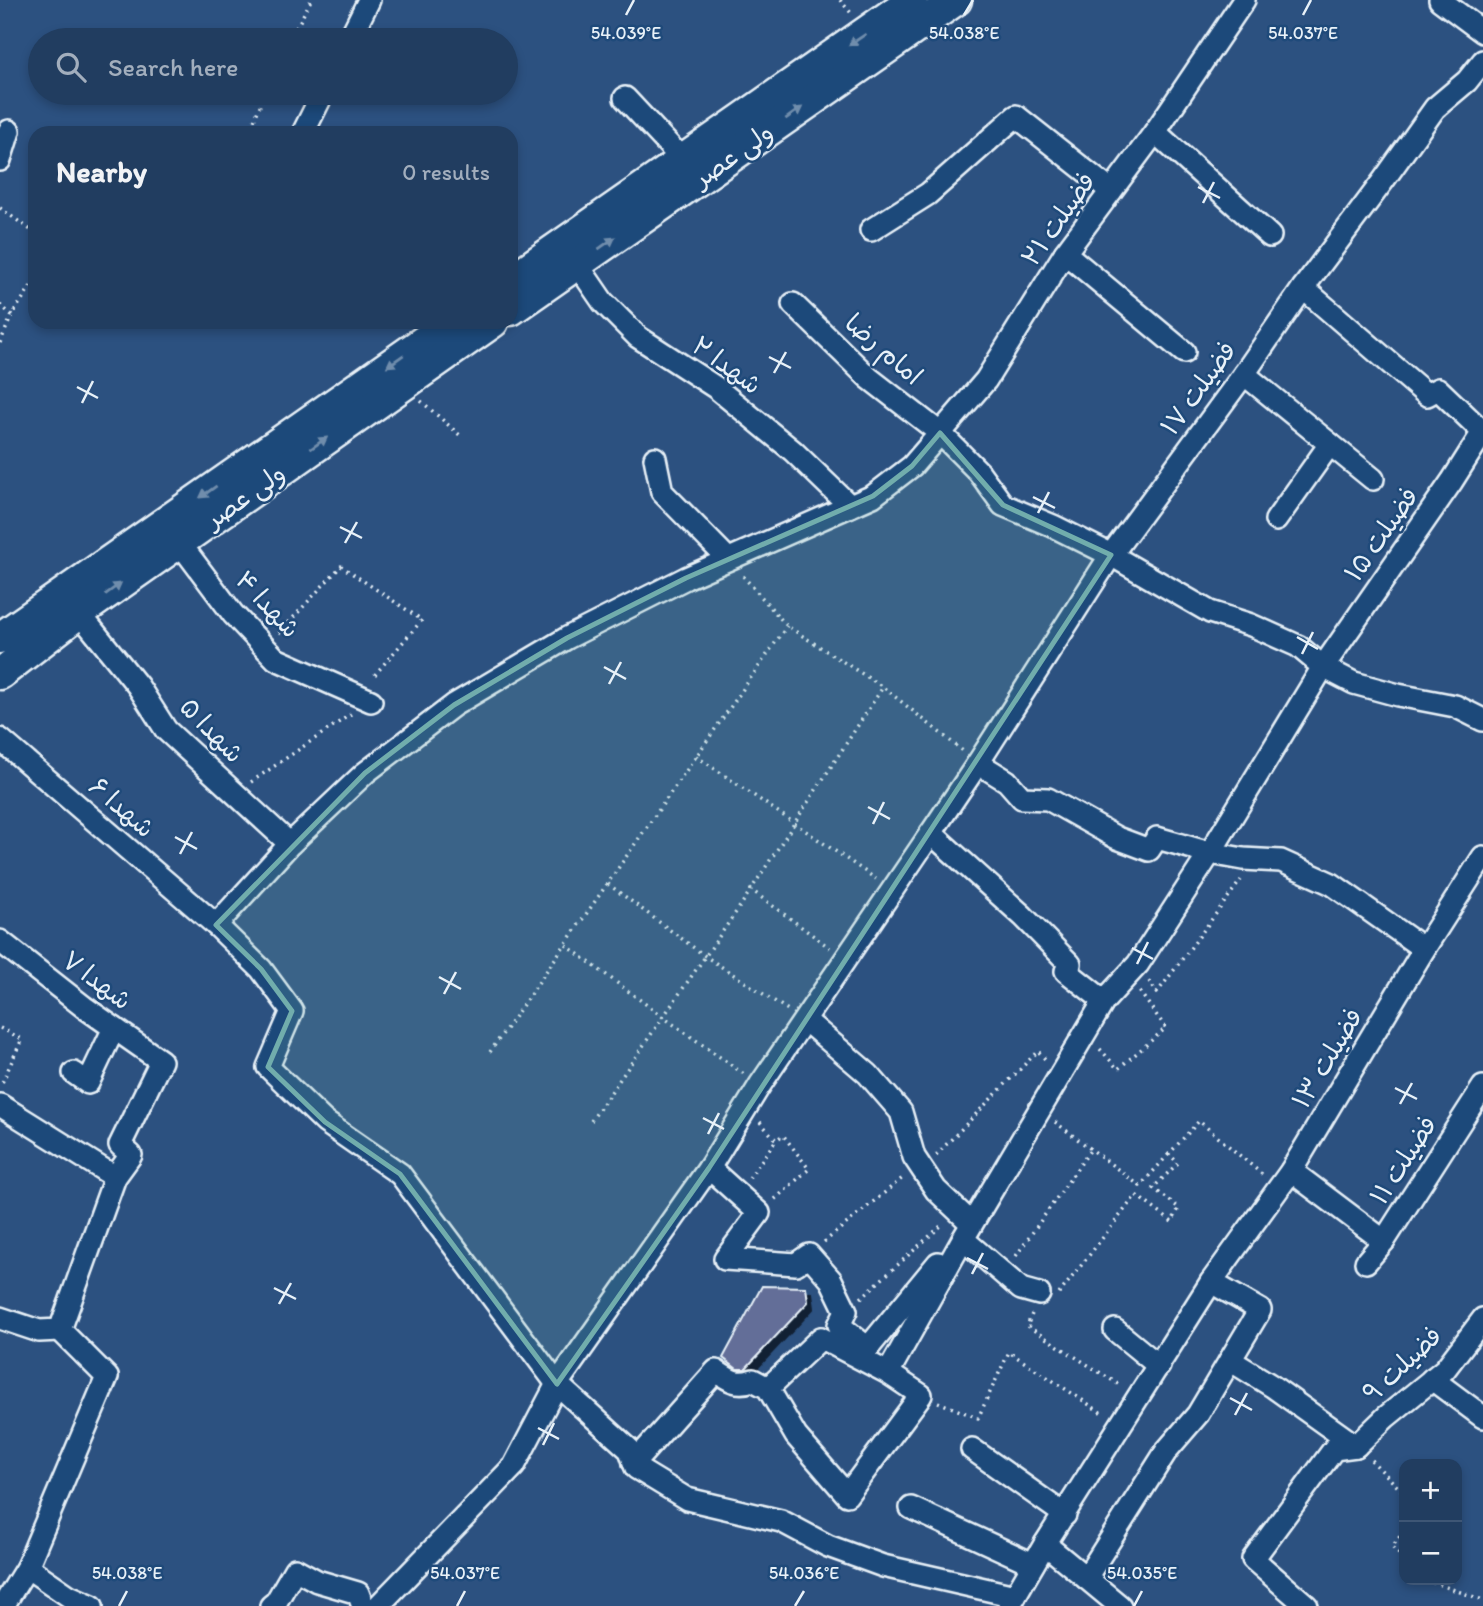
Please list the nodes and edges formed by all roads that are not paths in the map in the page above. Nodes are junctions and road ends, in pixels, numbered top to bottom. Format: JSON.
{"nodes":[{"id":1,"x":369,"y":0,"type":"edge"},
{"id":2,"x":912,"y":0,"type":"edge"},
{"id":3,"x":956,"y":0,"type":"edge"},
{"id":4,"x":1244,"y":0,"type":"edge"},
{"id":5,"x":1440,"y":0,"type":"edge"},
{"id":6,"x":355,"y":28,"type":"edge"},
{"id":7,"x":1483,"y":32,"type":"edge"},
{"id":8,"x":1483,"y":61,"type":"edge"},
{"id":9,"x":1475,"y":87,"type":"edge"},
{"id":10,"x":625,"y":98,"type":"dead end"},
{"id":11,"x":317,"y":105,"type":"edge"},
{"id":12,"x":306,"y":126,"type":"edge"},
{"id":13,"x":9,"y":131,"type":"dead end"},
{"id":14,"x":1155,"y":132,"type":"junction"},
{"id":15,"x":682,"y":159,"type":"junction"},
{"id":16,"x":0,"y":160,"type":"edge"},
{"id":17,"x":1111,"y":191,"type":"junction"},
{"id":18,"x":871,"y":230,"type":"dead end"},
{"id":19,"x":1270,"y":236,"type":"dead end"},
{"id":20,"x":570,"y":253,"type":"junction"},
{"id":21,"x":1065,"y":253,"type":"junction"},
{"id":22,"x":518,"y":276,"type":"edge"},
{"id":23,"x":1303,"y":289,"type":"junction"},
{"id":24,"x":518,"y":303,"type":"edge"},
{"id":25,"x":793,"y":304,"type":"dead end"},
{"id":26,"x":440,"y":329,"type":"edge"},
{"id":27,"x":483,"y":329,"type":"edge"},
{"id":28,"x":1184,"y":352,"type":"dead end"},
{"id":29,"x":1244,"y":374,"type":"junction"},
{"id":30,"x":1483,"y":432,"type":"edge"},
{"id":31,"x":940,"y":433,"type":"junction"},
{"id":32,"x":1330,"y":444,"type":"junction"},
{"id":33,"x":655,"y":458,"type":"dead end"},
{"id":34,"x":1373,"y":479,"type":"dead end"},
{"id":35,"x":850,"y":506,"type":"junction"},
{"id":36,"x":1276,"y":520,"type":"dead end"},
{"id":37,"x":179,"y":542,"type":"junction"},
{"id":38,"x":1111,"y":555,"type":"junction"},
{"id":39,"x":728,"y":559,"type":"junction"},
{"id":40,"x":79,"y":613,"type":"junction"},
{"id":41,"x":0,"y":638,"type":"edge"},
{"id":42,"x":1323,"y":667,"type":"junction"},
{"id":43,"x":0,"y":674,"type":"edge"},
{"id":44,"x":364,"y":698,"type":"road end"},
{"id":45,"x":1483,"y":720,"type":"edge"},
{"id":46,"x":0,"y":739,"type":"edge"},
{"id":47,"x":978,"y":763,"type":"junction"},
{"id":48,"x":931,"y":833,"type":"junction"},
{"id":49,"x":290,"y":844,"type":"junction"},
{"id":50,"x":1210,"y":853,"type":"junction"},
{"id":51,"x":1483,"y":857,"type":"edge"},
{"id":52,"x":216,"y":925,"type":"junction"},
{"id":53,"x":0,"y":941,"type":"edge"},
{"id":54,"x":1424,"y":948,"type":"junction"},
{"id":55,"x":1104,"y":1001,"type":"junction"},
{"id":56,"x":805,"y":1020,"type":"junction"},
{"id":57,"x":114,"y":1028,"type":"junction"},
{"id":58,"x":74,"y":1073,"type":"dead end"},
{"id":59,"x":1483,"y":1087,"type":"edge"},
{"id":60,"x":0,"y":1105,"type":"edge"},
{"id":61,"x":709,"y":1168,"type":"junction"},
{"id":62,"x":115,"y":1177,"type":"junction"},
{"id":63,"x":1284,"y":1179,"type":"junction"},
{"id":64,"x":967,"y":1222,"type":"junction"},
{"id":65,"x":1384,"y":1241,"type":"junction"},
{"id":66,"x":1366,"y":1262,"type":"dead end"},
{"id":67,"x":1211,"y":1282,"type":"junction"},
{"id":68,"x":1039,"y":1294,"type":"road end"},
{"id":69,"x":0,"y":1318,"type":"edge"},
{"id":70,"x":1483,"y":1319,"type":"edge"},
{"id":71,"x":1115,"y":1330,"type":"dead end"},
{"id":72,"x":50,"y":1331,"type":"junction"},
{"id":73,"x":1230,"y":1360,"type":"junction"},
{"id":74,"x":1159,"y":1366,"type":"junction"},
{"id":75,"x":888,"y":1373,"type":"junction"},
{"id":76,"x":1432,"y":1380,"type":"junction"},
{"id":77,"x":557,"y":1384,"type":"junction"},
{"id":78,"x":768,"y":1388,"type":"junction"},
{"id":79,"x":1483,"y":1418,"type":"edge"},
{"id":80,"x":1356,"y":1446,"type":"junction"},
{"id":81,"x":972,"y":1449,"type":"dead end"},
{"id":82,"x":634,"y":1463,"type":"junction"},
{"id":83,"x":911,"y":1508,"type":"dead end"},
{"id":84,"x":1065,"y":1515,"type":"junction"},
{"id":85,"x":1045,"y":1544,"type":"junction"},
{"id":86,"x":1033,"y":1564,"type":"junction"},
{"id":87,"x":27,"y":1567,"type":"junction"},
{"id":88,"x":1086,"y":1578,"type":"junction"},
{"id":89,"x":1012,"y":1601,"type":"edge"},
{"id":90,"x":3,"y":1606,"type":"edge"},
{"id":91,"x":92,"y":1606,"type":"edge"},
{"id":92,"x":271,"y":1606,"type":"edge"},
{"id":93,"x":363,"y":1606,"type":"edge"},
{"id":94,"x":377,"y":1606,"type":"edge"},
{"id":95,"x":1120,"y":1606,"type":"edge"},
{"id":96,"x":1307,"y":1606,"type":"edge"}],
"edges":[{"from":1,"to":6,"type":"street"},
{"from":2,"to":15,"type":"main road","name":"ولی عصر","one_way":true},
{"from":20,"to":3,"type":"main road","name":"ولی عصر","one_way":true},
{"from":4,"to":14,"type":"street","name":"فضیلت ۲۱"},
{"from":5,"to":7,"type":"street"},
{"from":8,"to":9,"type":"street","name":"فضیلت ۱۷"},
{"from":9,"to":23,"type":"street","name":"فضیلت ۱۷"},
{"from":10,"to":15,"type":"street"},
{"from":11,"to":12,"type":"street"},
{"from":13,"to":16,"type":"street"},
{"from":14,"to":17,"type":"street","name":"فضیلت ۲۱"},
{"from":14,"to":19,"type":"street"},
{"from":15,"to":20,"type":"main road","name":"ولی عصر"},
{"from":17,"to":18,"type":"street"},
{"from":17,"to":21,"type":"street","name":"فضیلت ۲۱"},
{"from":20,"to":22,"type":"main road","name":"ولی عصر"},
{"from":20,"to":24,"type":"main road","name":"ولی عصر"},
{"from":20,"to":35,"type":"street","name":"شهدا ۲"},
{"from":21,"to":28,"type":"street"},
{"from":21,"to":31,"type":"street","name":"فضیلت ۲۱"},
{"from":23,"to":29,"type":"street","name":"فضیلت ۱۷"},
{"from":23,"to":30,"type":"street"},
{"from":25,"to":31,"type":"street","name":"امام رضا"},
{"from":26,"to":41,"type":"main road","name":"ولی عصر","one_way":true},
{"from":37,"to":27,"type":"main road","name":"ولی عصر","one_way":true},
{"from":29,"to":32,"type":"street"},
{"from":29,"to":38,"type":"street","name":"فضیلت ۱۷"},
{"from":30,"to":42,"type":"street","name":"فضیلت ۱۵"},
{"from":31,"to":35,"type":"street","name":"فضیلت ۲۱"},
{"from":31,"to":38,"type":"street","name":"امام رضا"},
{"from":32,"to":34,"type":"street"},
{"from":32,"to":36,"type":"street"},
{"from":33,"to":39,"type":"street"},
{"from":35,"to":39,"type":"street","name":"فضیلت ۲۱"},
{"from":40,"to":37,"type":"main road","name":"ولی عصر","one_way":true},
{"from":37,"to":44,"type":"street","name":"شهدا ۴"},
{"from":38,"to":42,"type":"street","name":"امام رضا"},
{"from":38,"to":47,"type":"street","name":"فضیلت ۱۷"},
{"from":39,"to":49,"type":"street","name":"فضیلت ۲۱"},
{"from":40,"to":43,"type":"main road","name":"ولی عصر"},
{"from":40,"to":49,"type":"street","name":"شهدا ۵"},
{"from":42,"to":45,"type":"street","name":"امام رضا"},
{"from":42,"to":50,"type":"street","name":"فضیلت ۱۵"},
{"from":46,"to":52,"type":"street","name":"شهدا ۶"},
{"from":47,"to":48,"type":"street","name":"فضیلت ۱۷"},
{"from":47,"to":50,"type":"street"},
{"from":48,"to":55,"type":"street"},
{"from":48,"to":56,"type":"street","name":"فضیلت ۱۷"},
{"from":49,"to":52,"type":"street","name":"فضیلت ۲۱"},
{"from":50,"to":54,"type":"street"},
{"from":50,"to":55,"type":"street","name":"فضیلت ۱۵"},
{"from":51,"to":54,"type":"street","name":"فضیلت ۱۳"},
{"from":52,"to":77,"type":"street","name":"شهدا ۶"},
{"from":53,"to":57,"type":"street","name":"شهدا ۷"},
{"from":54,"to":63,"type":"street","name":"فضیلت ۱۳"},
{"from":55,"to":64,"type":"street","name":"فضیلت ۱۵"},
{"from":56,"to":61,"type":"street","name":"فضیلت ۱۷"},
{"from":56,"to":64,"type":"street"},
{"from":57,"to":58,"type":"street"},
{"from":57,"to":62,"type":"street","name":"شهدا ۷"},
{"from":59,"to":65,"type":"street","name":"فضیلت ۱۱"},
{"from":60,"to":62,"type":"street"},
{"from":61,"to":64,"type":"street"},
{"from":61,"to":77,"type":"street","name":"فضیلت ۱۷"},
{"from":62,"to":72,"type":"street"},
{"from":63,"to":65,"type":"street"},
{"from":63,"to":67,"type":"street","name":"فضیلت ۱۳"},
{"from":64,"to":68,"type":"street"},
{"from":64,"to":75,"type":"street"},
{"from":65,"to":66,"type":"street","name":"فضیلت ۱۱"},
{"from":67,"to":73,"type":"street"},
{"from":67,"to":74,"type":"street","name":"فضیلت ۱۳"},
{"from":69,"to":72,"type":"street"},
{"from":70,"to":76,"type":"street","name":"فضیلت ۹"},
{"from":71,"to":74,"type":"street"},
{"from":72,"to":87,"type":"street"},
{"from":73,"to":80,"type":"street"},
{"from":73,"to":88,"type":"street"},
{"from":74,"to":84,"type":"street","name":"فضیلت ۱۳"},
{"from":75,"to":78,"type":"street"},
{"from":75,"to":78,"type":"street"},
{"from":76,"to":79,"type":"street"},
{"from":76,"to":80,"type":"street","name":"فضیلت ۹"},
{"from":77,"to":82,"type":"street"},
{"from":77,"to":94,"type":"street","name":"فضیلت ۱۷"},
{"from":78,"to":82,"type":"street"},
{"from":80,"to":96,"type":"street","name":"فضیلت ۹"},
{"from":81,"to":84,"type":"street"},
{"from":82,"to":89,"type":"street"},
{"from":83,"to":86,"type":"street"},
{"from":84,"to":85,"type":"street","name":"فضیلت ۱۳"},
{"from":85,"to":86,"type":"street","name":"فضیلت ۱۳"},
{"from":85,"to":88,"type":"street"},
{"from":86,"to":89,"type":"street","name":"فضیلت ۱۳"},
{"from":87,"to":90,"type":"street"},
{"from":87,"to":91,"type":"street"},
{"from":88,"to":95,"type":"street"},
{"from":92,"to":93,"type":"street"}]}
